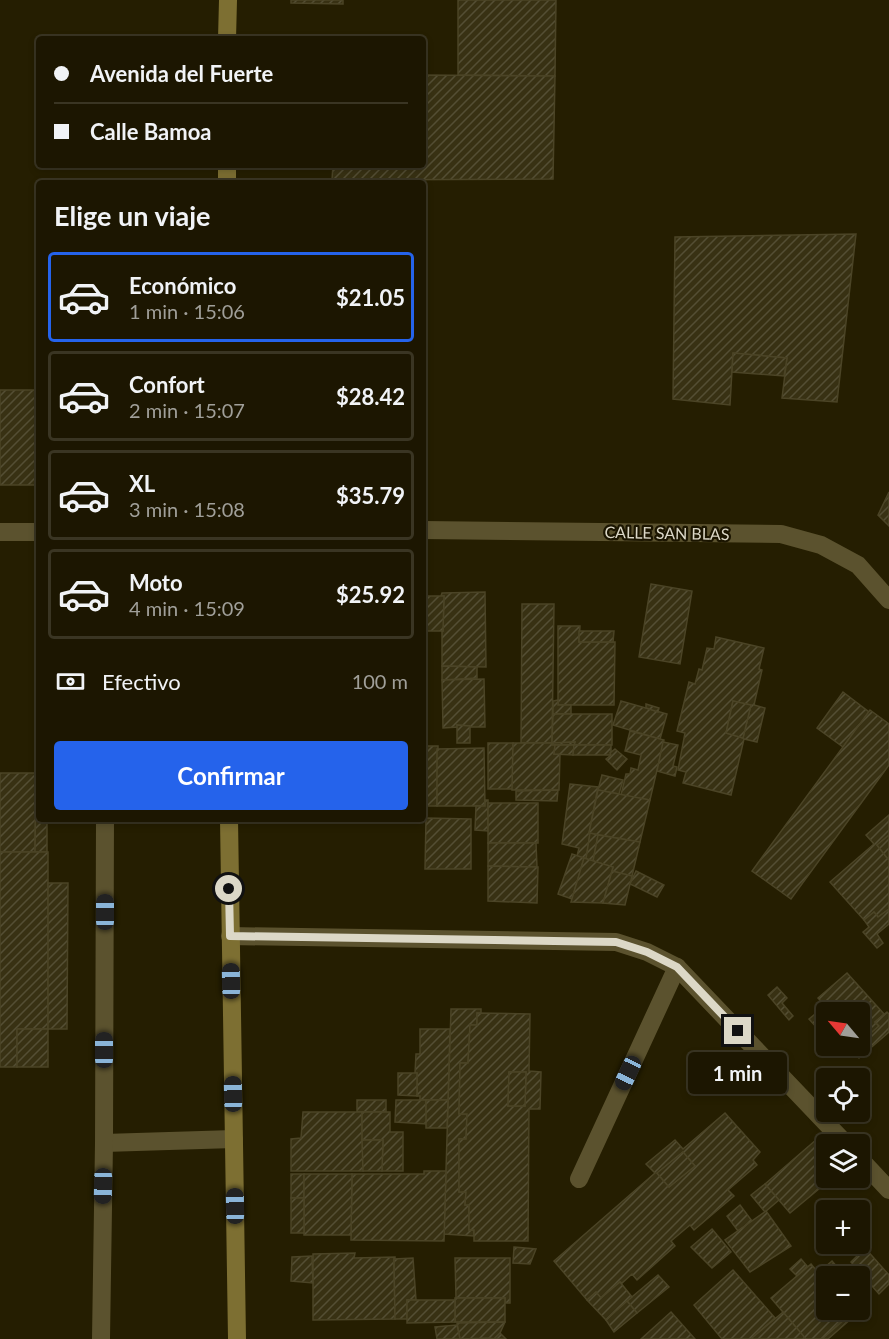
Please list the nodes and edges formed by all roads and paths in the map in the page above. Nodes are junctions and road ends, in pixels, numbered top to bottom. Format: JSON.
{"nodes":[{"id":1,"x":228,"y":0,"type":"edge"},
{"id":2,"x":227,"y":36,"type":"edge"},
{"id":3,"x":426,"y":530,"type":"edge"},
{"id":4,"x":0,"y":532,"type":"edge"},
{"id":5,"x":36,"y":532,"type":"edge"},
{"id":6,"x":889,"y":600,"type":"edge"},
{"id":7,"x":105,"y":822,"type":"edge"},
{"id":8,"x":229,"y":822,"type":"edge"},
{"id":9,"x":230,"y":936,"type":"junction"},
{"id":10,"x":677,"y":967,"type":"junction"},
{"id":11,"x":836,"y":1134,"type":"edge"},
{"id":12,"x":234,"y":1139,"type":"junction"},
{"id":13,"x":104,"y":1143,"type":"junction"},
{"id":14,"x":870,"y":1170,"type":"edge"},
{"id":15,"x":579,"y":1179,"type":"dead end"},
{"id":16,"x":889,"y":1190,"type":"edge"},
{"id":17,"x":101,"y":1339,"type":"edge"},
{"id":18,"x":237,"y":1339,"type":"edge"}],
"edges":[{"from":1,"to":2,"type":"street"},
{"from":3,"to":6,"type":"street","name":"CALLE SAN BLAS"},
{"from":4,"to":5,"type":"street"},
{"from":7,"to":13,"type":"street"},
{"from":8,"to":9,"type":"street"},
{"from":9,"to":10,"type":"street"},
{"from":9,"to":12,"type":"street"},
{"from":10,"to":11,"type":"street"},
{"from":10,"to":15,"type":"street"},
{"from":12,"to":13,"type":"street"},
{"from":12,"to":18,"type":"street"},
{"from":13,"to":17,"type":"street"},
{"from":14,"to":16,"type":"street"}]}
